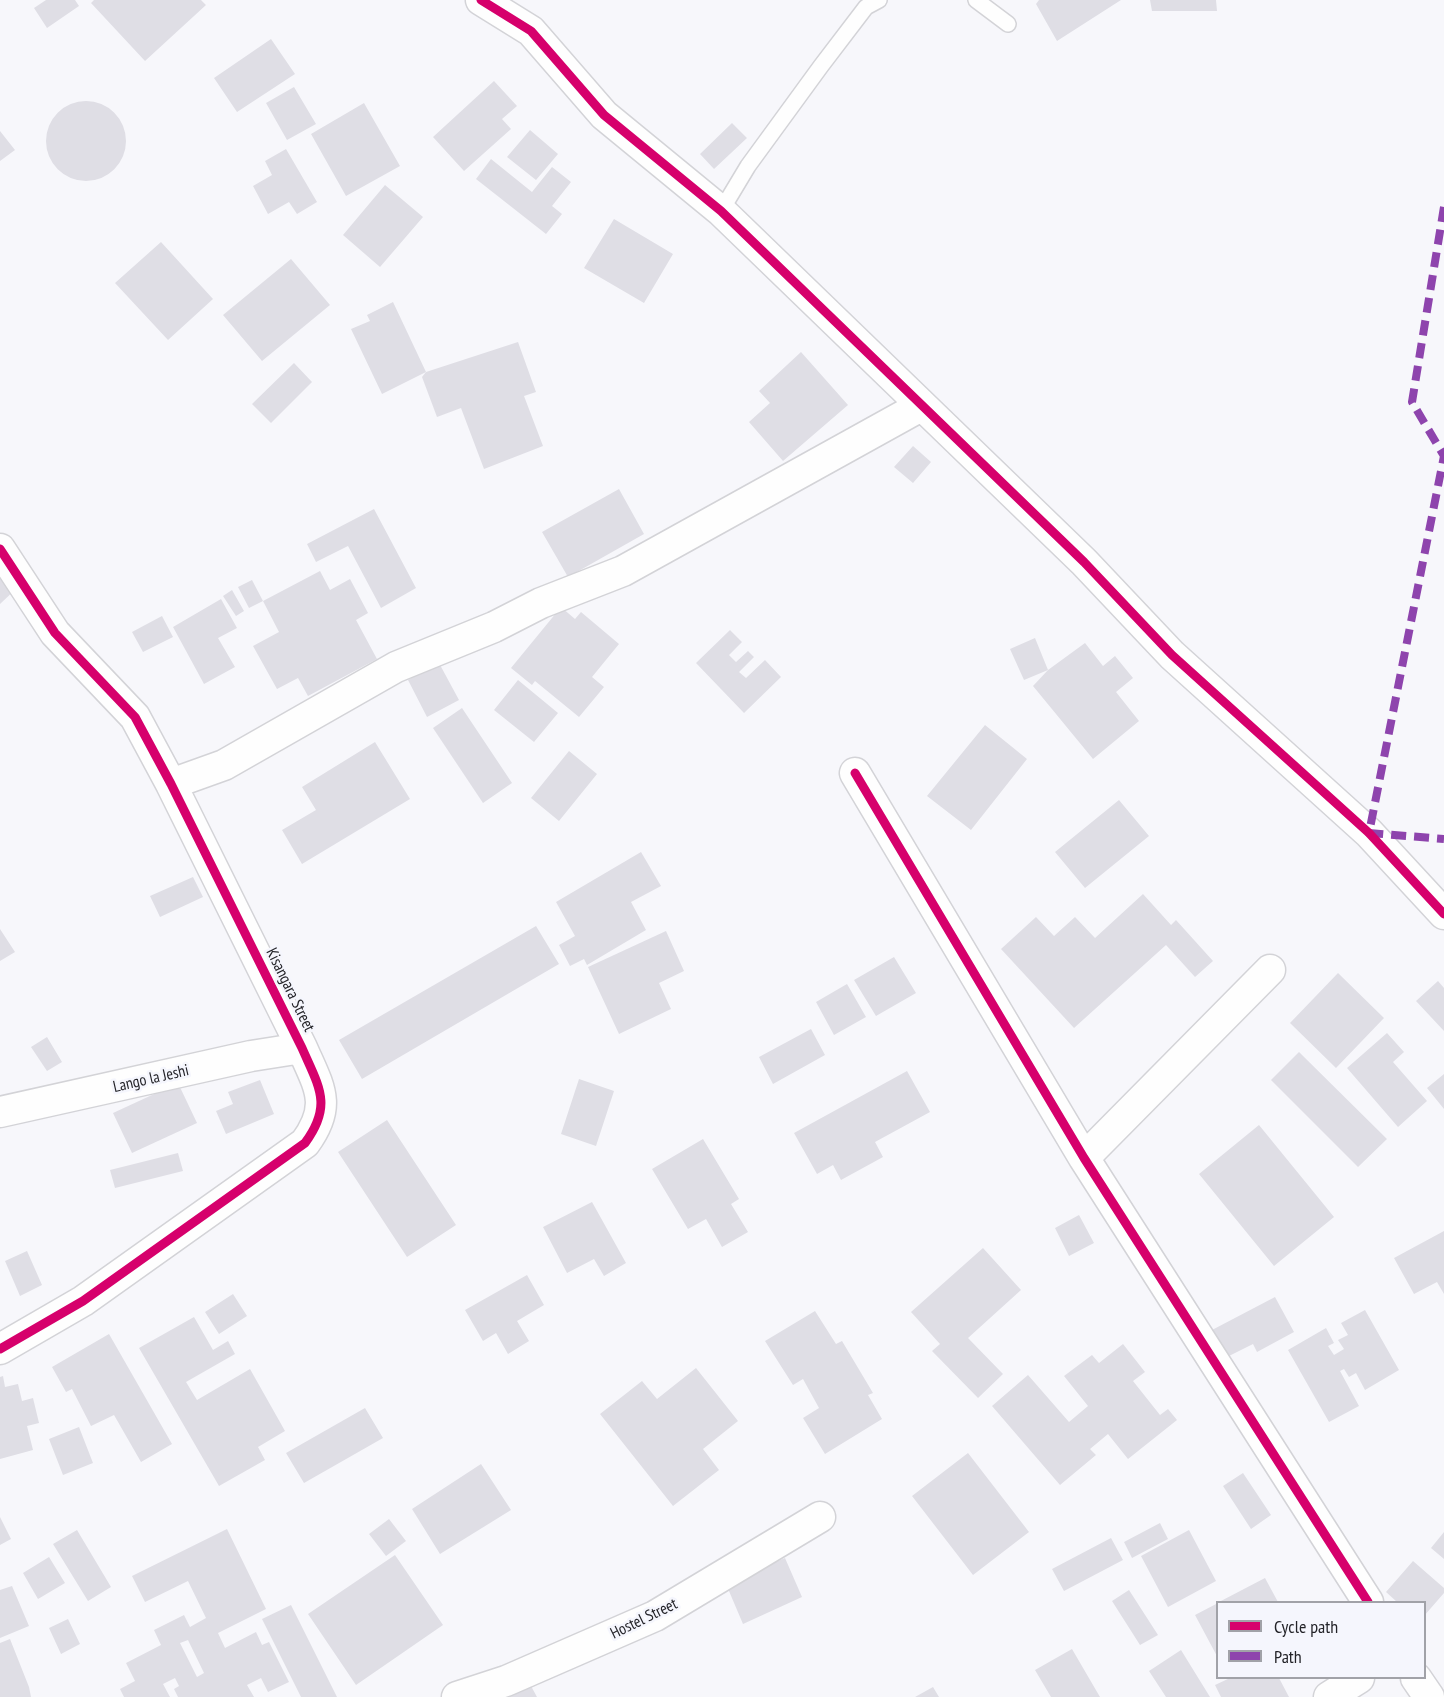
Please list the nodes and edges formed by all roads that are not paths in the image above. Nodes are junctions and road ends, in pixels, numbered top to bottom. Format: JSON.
{"nodes":[{"id":1,"x":481,"y":0,"type":"edge"},
{"id":2,"x":879,"y":0,"type":"edge"},
{"id":3,"x":976,"y":0,"type":"edge"},
{"id":4,"x":1008,"y":24,"type":"dead end"},
{"id":5,"x":721,"y":211,"type":"junction"},
{"id":6,"x":921,"y":406,"type":"junction"},
{"id":7,"x":0,"y":549,"type":"edge"},
{"id":8,"x":855,"y":773,"type":"dead end"},
{"id":9,"x":171,"y":784,"type":"junction"},
{"id":10,"x":1444,"y":914,"type":"edge"},
{"id":11,"x":1270,"y":970,"type":"dead end"},
{"id":12,"x":302,"y":1048,"type":"junction"},
{"id":13,"x":0,"y":1112,"type":"edge"},
{"id":14,"x":1084,"y":1158,"type":"junction"},
{"id":15,"x":0,"y":1349,"type":"edge"},
{"id":16,"x":820,"y":1517,"type":"dead end"},
{"id":17,"x":1367,"y":1601,"type":"edge"},
{"id":18,"x":1356,"y":1679,"type":"edge"},
{"id":19,"x":1417,"y":1679,"type":"edge"},
{"id":20,"x":457,"y":1697,"type":"edge"},
{"id":21,"x":1329,"y":1697,"type":"edge"},
{"id":22,"x":1429,"y":1697,"type":"edge"}],
"edges":[{"from":1,"to":5,"type":"street"},
{"from":2,"to":5,"type":"lane"},
{"from":3,"to":4,"type":"lane"},
{"from":5,"to":6,"type":"street"},
{"from":6,"to":9,"type":"street"},
{"from":6,"to":10,"type":"street"},
{"from":7,"to":9,"type":"street","name":"Kisangara Street"},
{"from":8,"to":14,"type":"street"},
{"from":9,"to":12,"type":"street","name":"Kisangara Street"},
{"from":11,"to":14,"type":"street"},
{"from":12,"to":13,"type":"street","name":"Lango la Jeshi"},
{"from":12,"to":15,"type":"street","name":"Kisangara Street"},
{"from":14,"to":17,"type":"street"},
{"from":16,"to":20,"type":"street","name":"Hostel Street"},
{"from":18,"to":21,"type":"street"},
{"from":19,"to":22,"type":"street"}]}
